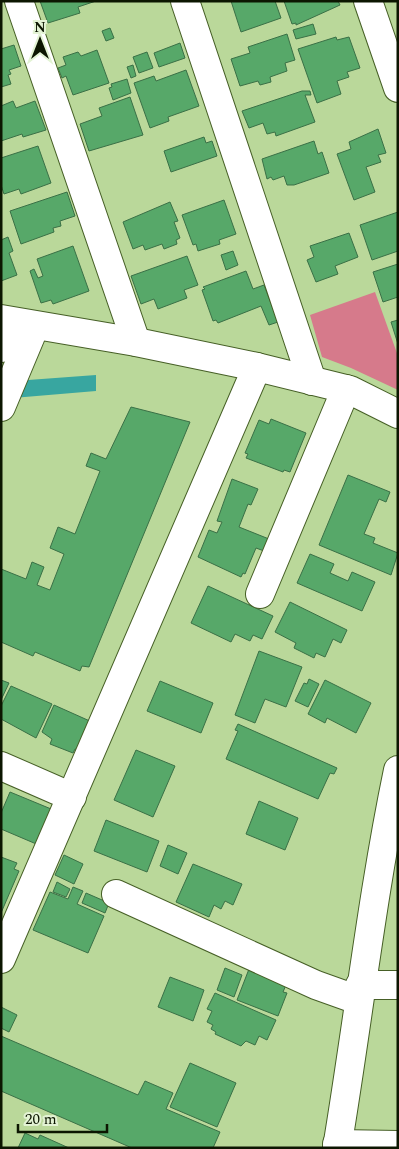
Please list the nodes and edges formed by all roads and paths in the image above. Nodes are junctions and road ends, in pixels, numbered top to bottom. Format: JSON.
{"nodes":[{"id":1,"x":19,"y":1,"type":"edge"},
{"id":2,"x":185,"y":1,"type":"edge"},
{"id":3,"x":368,"y":1,"type":"edge"},
{"id":4,"x":398,"y":88,"type":"edge"},
{"id":5,"x":1,"y":319,"type":"edge"},
{"id":6,"x":35,"y":326,"type":"junction"},
{"id":7,"x":136,"y":342,"type":"junction"},
{"id":8,"x":1,"y":348,"type":"edge"},
{"id":9,"x":258,"y":367,"type":"junction"},
{"id":10,"x":312,"y":381,"type":"junction"},
{"id":11,"x":346,"y":389,"type":"junction"},
{"id":12,"x":1,"y":407,"type":"edge"},
{"id":13,"x":398,"y":414,"type":"edge"},
{"id":14,"x":260,"y":594,"type":"dead end"},
{"id":15,"x":1,"y":766,"type":"edge"},
{"id":16,"x":398,"y":770,"type":"edge"},
{"id":17,"x":72,"y":798,"type":"junction"},
{"id":18,"x":392,"y":827,"type":"edge"},
{"id":19,"x":116,"y":894,"type":"dead end"},
{"id":20,"x":1,"y":959,"type":"edge"},
{"id":21,"x":398,"y":984,"type":"edge"},
{"id":22,"x":359,"y":992,"type":"junction"},
{"id":23,"x":398,"y":1145,"type":"edge"},
{"id":24,"x":337,"y":1146,"type":"edge"}],
"edges":[{"from":1,"to":7,"type":"street"},
{"from":2,"to":10,"type":"street"},
{"from":3,"to":4,"type":"street"},
{"from":5,"to":6,"type":"street"},
{"from":6,"to":7,"type":"street"},
{"from":6,"to":8,"type":"street"},
{"from":6,"to":12,"type":"street"},
{"from":7,"to":9,"type":"street"},
{"from":9,"to":10,"type":"street"},
{"from":9,"to":17,"type":"street"},
{"from":10,"to":11,"type":"street"},
{"from":11,"to":13,"type":"street"},
{"from":11,"to":14,"type":"street"},
{"from":15,"to":17,"type":"street"},
{"from":16,"to":18,"type":"street"},
{"from":17,"to":20,"type":"street"},
{"from":18,"to":22,"type":"street"},
{"from":19,"to":22,"type":"street"},
{"from":21,"to":22,"type":"street"},
{"from":22,"to":24,"type":"street"},
{"from":23,"to":24,"type":"street"}]}
